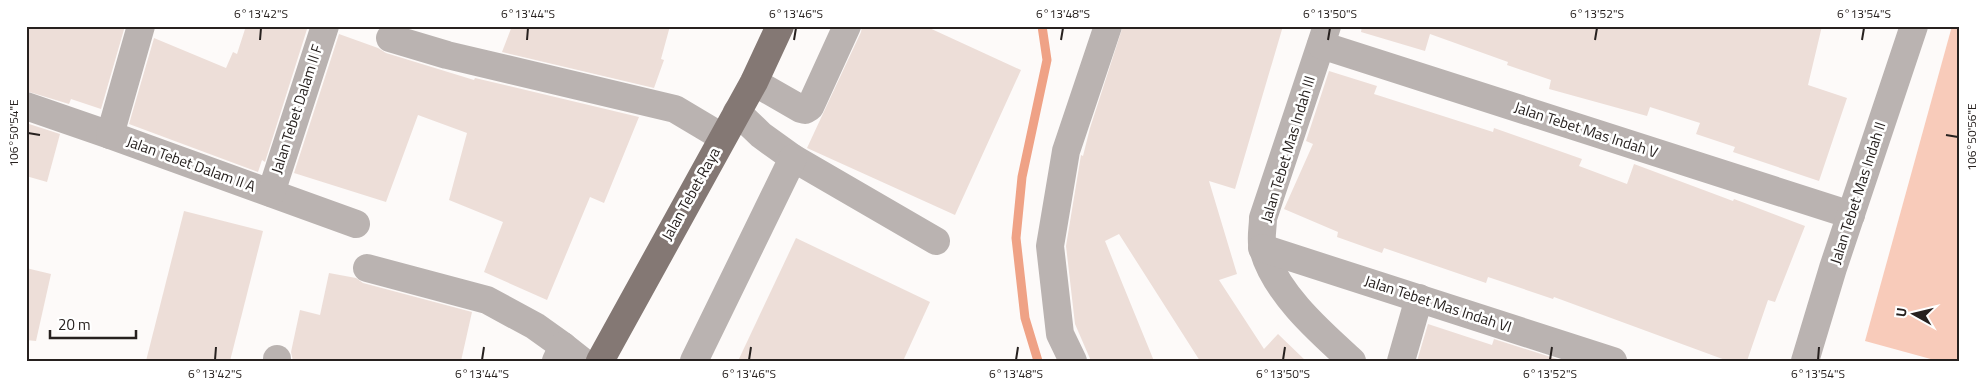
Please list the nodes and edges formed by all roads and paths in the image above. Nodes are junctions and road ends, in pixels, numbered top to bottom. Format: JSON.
{"nodes":[{"id":1,"x":141,"y":26,"type":"edge"},
{"id":2,"x":325,"y":26,"type":"edge"},
{"id":3,"x":847,"y":26,"type":"edge"},
{"id":4,"x":1108,"y":26,"type":"edge"},
{"id":5,"x":1914,"y":26,"type":"edge"},
{"id":6,"x":777,"y":28,"type":"edge"},
{"id":7,"x":1324,"y":36,"type":"edge"},
{"id":8,"x":390,"y":38,"type":"dead end"},
{"id":9,"x":754,"y":82,"type":"junction"},
{"id":10,"x":26,"y":106,"type":"edge"},
{"id":11,"x":737,"y":112,"type":"junction"},
{"id":12,"x":110,"y":134,"type":"junction"},
{"id":13,"x":722,"y":137,"type":"junction"},
{"id":14,"x":794,"y":158,"type":"junction"},
{"id":15,"x":271,"y":193,"type":"junction"},
{"id":16,"x":1851,"y":215,"type":"junction"},
{"id":17,"x":356,"y":224,"type":"dead end"},
{"id":18,"x":936,"y":241,"type":"dead end"},
{"id":19,"x":1262,"y":248,"type":"junction"},
{"id":20,"x":367,"y":268,"type":"dead end"},
{"id":21,"x":1419,"y":298,"type":"junction"},
{"id":22,"x":567,"y":356,"type":"edge"},
{"id":23,"x":1604,"y":359,"type":"edge"},
{"id":24,"x":600,"y":361,"type":"edge"},
{"id":25,"x":694,"y":361,"type":"edge"},
{"id":26,"x":1073,"y":361,"type":"edge"},
{"id":27,"x":1352,"y":361,"type":"edge"},
{"id":28,"x":1401,"y":361,"type":"edge"},
{"id":29,"x":1805,"y":361,"type":"edge"}],
"edges":[{"from":1,"to":12,"type":"street"},
{"from":2,"to":15,"type":"street","name":"Jalan Tebet Dalam II F"},
{"from":3,"to":9,"type":"street"},
{"from":4,"to":26,"type":"street"},
{"from":5,"to":16,"type":"street","name":"Jalan Tebet Mas Indah II"},
{"from":6,"to":9,"type":"main road","name":"Jalan Tebet Raya"},
{"from":7,"to":16,"type":"street","name":"Jalan Tebet Mas Indah V"},
{"from":7,"to":19,"type":"street","name":"Jalan Tebet Mas Indah III"},
{"from":8,"to":13,"type":"street"},
{"from":9,"to":11,"type":"main road","name":"Jalan Tebet Raya"},
{"from":10,"to":12,"type":"street","name":"Jalan Tebet Dalam II A"},
{"from":11,"to":13,"type":"main road","name":"Jalan Tebet Raya"},
{"from":11,"to":14,"type":"street"},
{"from":12,"to":15,"type":"street","name":"Jalan Tebet Dalam II A"},
{"from":13,"to":24,"type":"main road","name":"Jalan Tebet Raya"},
{"from":14,"to":18,"type":"street"},
{"from":14,"to":25,"type":"street"},
{"from":15,"to":17,"type":"street","name":"Jalan Tebet Dalam II A"},
{"from":16,"to":29,"type":"street","name":"Jalan Tebet Mas Indah II"},
{"from":19,"to":21,"type":"street","name":"Jalan Tebet Mas Indah VI"},
{"from":19,"to":27,"type":"street","name":"Jalan Tebet Mas Indah III"},
{"from":20,"to":22,"type":"street"},
{"from":21,"to":23,"type":"street","name":"Jalan Tebet Mas Indah VI"},
{"from":21,"to":28,"type":"street"}]}
